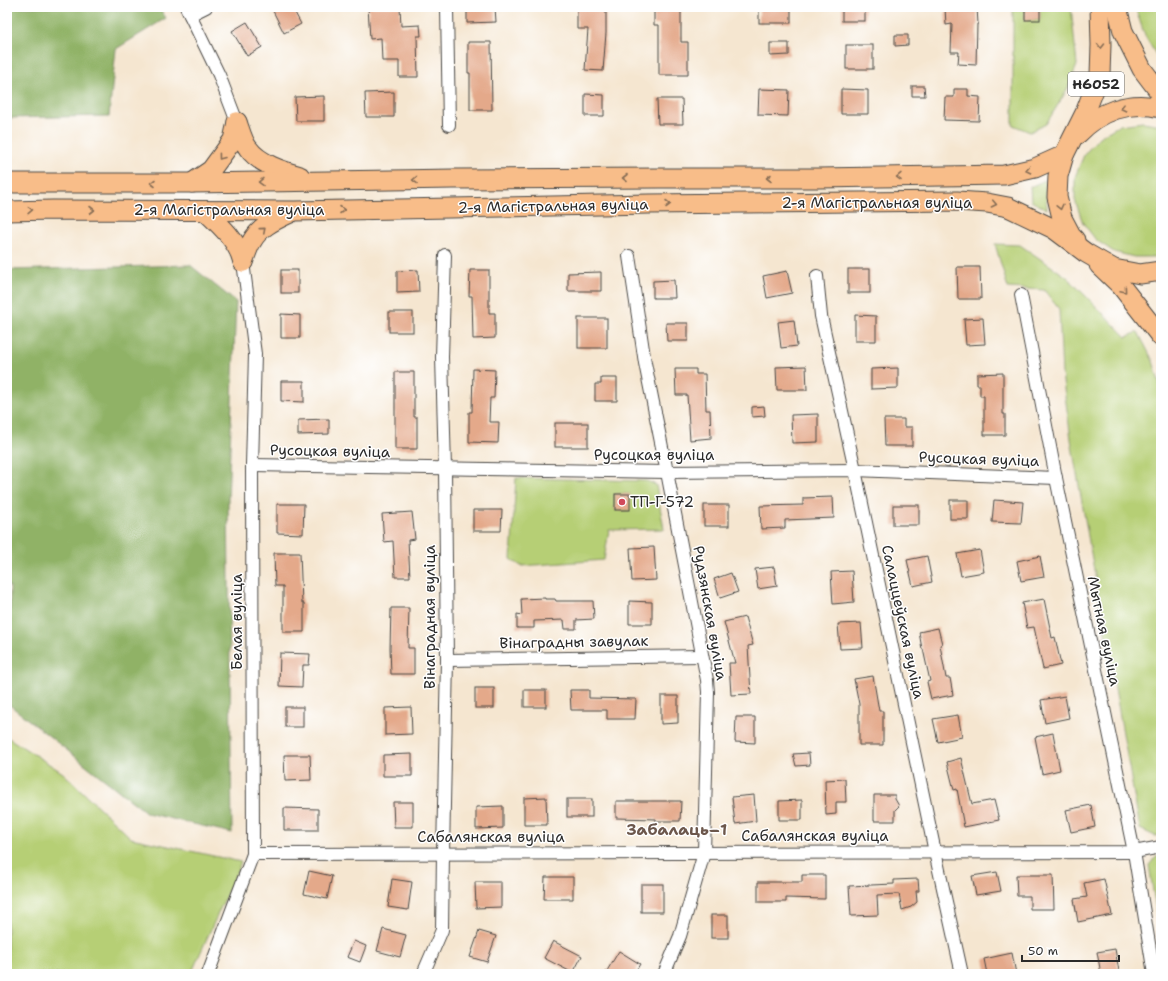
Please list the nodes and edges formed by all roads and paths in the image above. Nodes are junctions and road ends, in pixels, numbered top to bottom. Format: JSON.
{"nodes":[{"id":1,"x":206,"y":7,"type":"edge"},
{"id":2,"x":448,"y":7,"type":"edge"},
{"id":3,"x":1100,"y":7,"type":"edge"},
{"id":4,"x":1117,"y":7,"type":"edge"},
{"id":5,"x":188,"y":11,"type":"edge"},
{"id":6,"x":1161,"y":94,"type":"edge"},
{"id":7,"x":1161,"y":108,"type":"edge"},
{"id":8,"x":237,"y":122,"type":"junction"},
{"id":9,"x":450,"y":125,"type":"dead end"},
{"id":10,"x":1064,"y":155,"type":"junction"},
{"id":11,"x":314,"y":181,"type":"junction"},
{"id":12,"x":7,"y":182,"type":"edge"},
{"id":13,"x":192,"y":183,"type":"junction"},
{"id":14,"x":7,"y":211,"type":"edge"},
{"id":15,"x":205,"y":211,"type":"junction"},
{"id":16,"x":295,"y":211,"type":"junction"},
{"id":17,"x":1086,"y":253,"type":"junction"},
{"id":18,"x":445,"y":255,"type":"dead end"},
{"id":19,"x":630,"y":256,"type":"dead end"},
{"id":20,"x":244,"y":262,"type":"junction"},
{"id":21,"x":1161,"y":271,"type":"edge"},
{"id":22,"x":817,"y":276,"type":"dead end"},
{"id":23,"x":1021,"y":295,"type":"dead end"},
{"id":24,"x":1161,"y":337,"type":"edge"},
{"id":25,"x":252,"y":465,"type":"junction"},
{"id":26,"x":445,"y":469,"type":"junction"},
{"id":27,"x":855,"y":470,"type":"junction"},
{"id":28,"x":667,"y":472,"type":"junction"},
{"id":29,"x":1056,"y":478,"type":"junction"},
{"id":30,"x":702,"y":656,"type":"junction"},
{"id":31,"x":447,"y":660,"type":"junction"},
{"id":32,"x":1161,"y":847,"type":"edge"},
{"id":33,"x":935,"y":852,"type":"junction"},
{"id":34,"x":1134,"y":852,"type":"junction"},
{"id":35,"x":443,"y":853,"type":"junction"},
{"id":36,"x":704,"y":853,"type":"junction"},
{"id":37,"x":253,"y":854,"type":"junction"},
{"id":38,"x":208,"y":974,"type":"edge"},
{"id":39,"x":423,"y":974,"type":"edge"},
{"id":40,"x":664,"y":974,"type":"edge"},
{"id":41,"x":962,"y":974,"type":"edge"},
{"id":42,"x":1154,"y":974,"type":"edge"}],
"edges":[{"from":1,"to":5,"type":"street"},
{"from":2,"to":9,"type":"street"},
{"from":3,"to":10,"type":"main road","number":"Н6052","one_way":true},
{"from":4,"to":6,"type":"main road","number":"Н6052"},
{"from":5,"to":8,"type":"street"},
{"from":7,"to":10,"type":"main road","number":"Н6052","one_way":true},
{"from":8,"to":11,"type":"main road"},
{"from":8,"to":13,"type":"main road","one_way":true},
{"from":10,"to":11,"type":"main road","name":"2-я Магістральная вуліца","one_way":true},
{"from":10,"to":17,"type":"main road","number":"Н6052","one_way":true},
{"from":11,"to":13,"type":"main road","name":"2-я Магістральная вуліца","one_way":true},
{"from":13,"to":12,"type":"main road","name":"2-я Магістральная вуліца","one_way":true},
{"from":14,"to":15,"type":"main road","name":"2-я Магістральная вуліца","one_way":true},
{"from":15,"to":16,"type":"main road","name":"2-я Магістральная вуліца"},
{"from":15,"to":20,"type":"main road"},
{"from":16,"to":17,"type":"main road","name":"2-я Магістральная вуліца","one_way":true},
{"from":20,"to":16,"type":"main road","one_way":true},
{"from":17,"to":21,"type":"main road","number":"Н6052"},
{"from":17,"to":24,"type":"main road","number":"Н6052","one_way":true},
{"from":18,"to":26,"type":"street","name":"Вінаградная вуліца"},
{"from":19,"to":28,"type":"street","name":"Рудзянская вуліца"},
{"from":20,"to":25,"type":"street","name":"Белая вуліца"},
{"from":22,"to":27,"type":"street","name":"Салаццеўская вуліца"},
{"from":23,"to":29,"type":"street","name":"Мытная вуліца"},
{"from":25,"to":26,"type":"street","name":"Русоцкая вуліца"},
{"from":25,"to":37,"type":"street","name":"Белая вуліца"},
{"from":26,"to":28,"type":"street","name":"Русоцкая вуліца"},
{"from":26,"to":31,"type":"street","name":"Вінаградная вуліца"},
{"from":27,"to":28,"type":"street","name":"Русоцкая вуліца"},
{"from":27,"to":29,"type":"street","name":"Русоцкая вуліца"},
{"from":27,"to":33,"type":"street","name":"Салаццеўская вуліца"},
{"from":28,"to":30,"type":"street","name":"Рудзянская вуліца"},
{"from":29,"to":34,"type":"street","name":"Мытная вуліца"},
{"from":30,"to":31,"type":"street","name":"Вінаградны завулак"},
{"from":30,"to":36,"type":"street","name":"Рудзянская вуліца"},
{"from":31,"to":35,"type":"street","name":"Вінаградная вуліца"},
{"from":32,"to":34,"type":"street","name":"Сабалянская вуліца"},
{"from":33,"to":34,"type":"street","name":"Сабалянская вуліца"},
{"from":33,"to":36,"type":"street","name":"Сабалянская вуліца"},
{"from":33,"to":41,"type":"street","name":"Салаццеўская вуліца"},
{"from":34,"to":42,"type":"street","name":"Мытная вуліца"},
{"from":35,"to":36,"type":"street","name":"Сабалянская вуліца"},
{"from":35,"to":37,"type":"street","name":"Сабалянская вуліца"},
{"from":35,"to":39,"type":"street","name":"Вінаградная вуліца"},
{"from":36,"to":40,"type":"street","name":"Рудзянская вуліца"},
{"from":37,"to":38,"type":"street","name":"Белая вуліца"}]}
